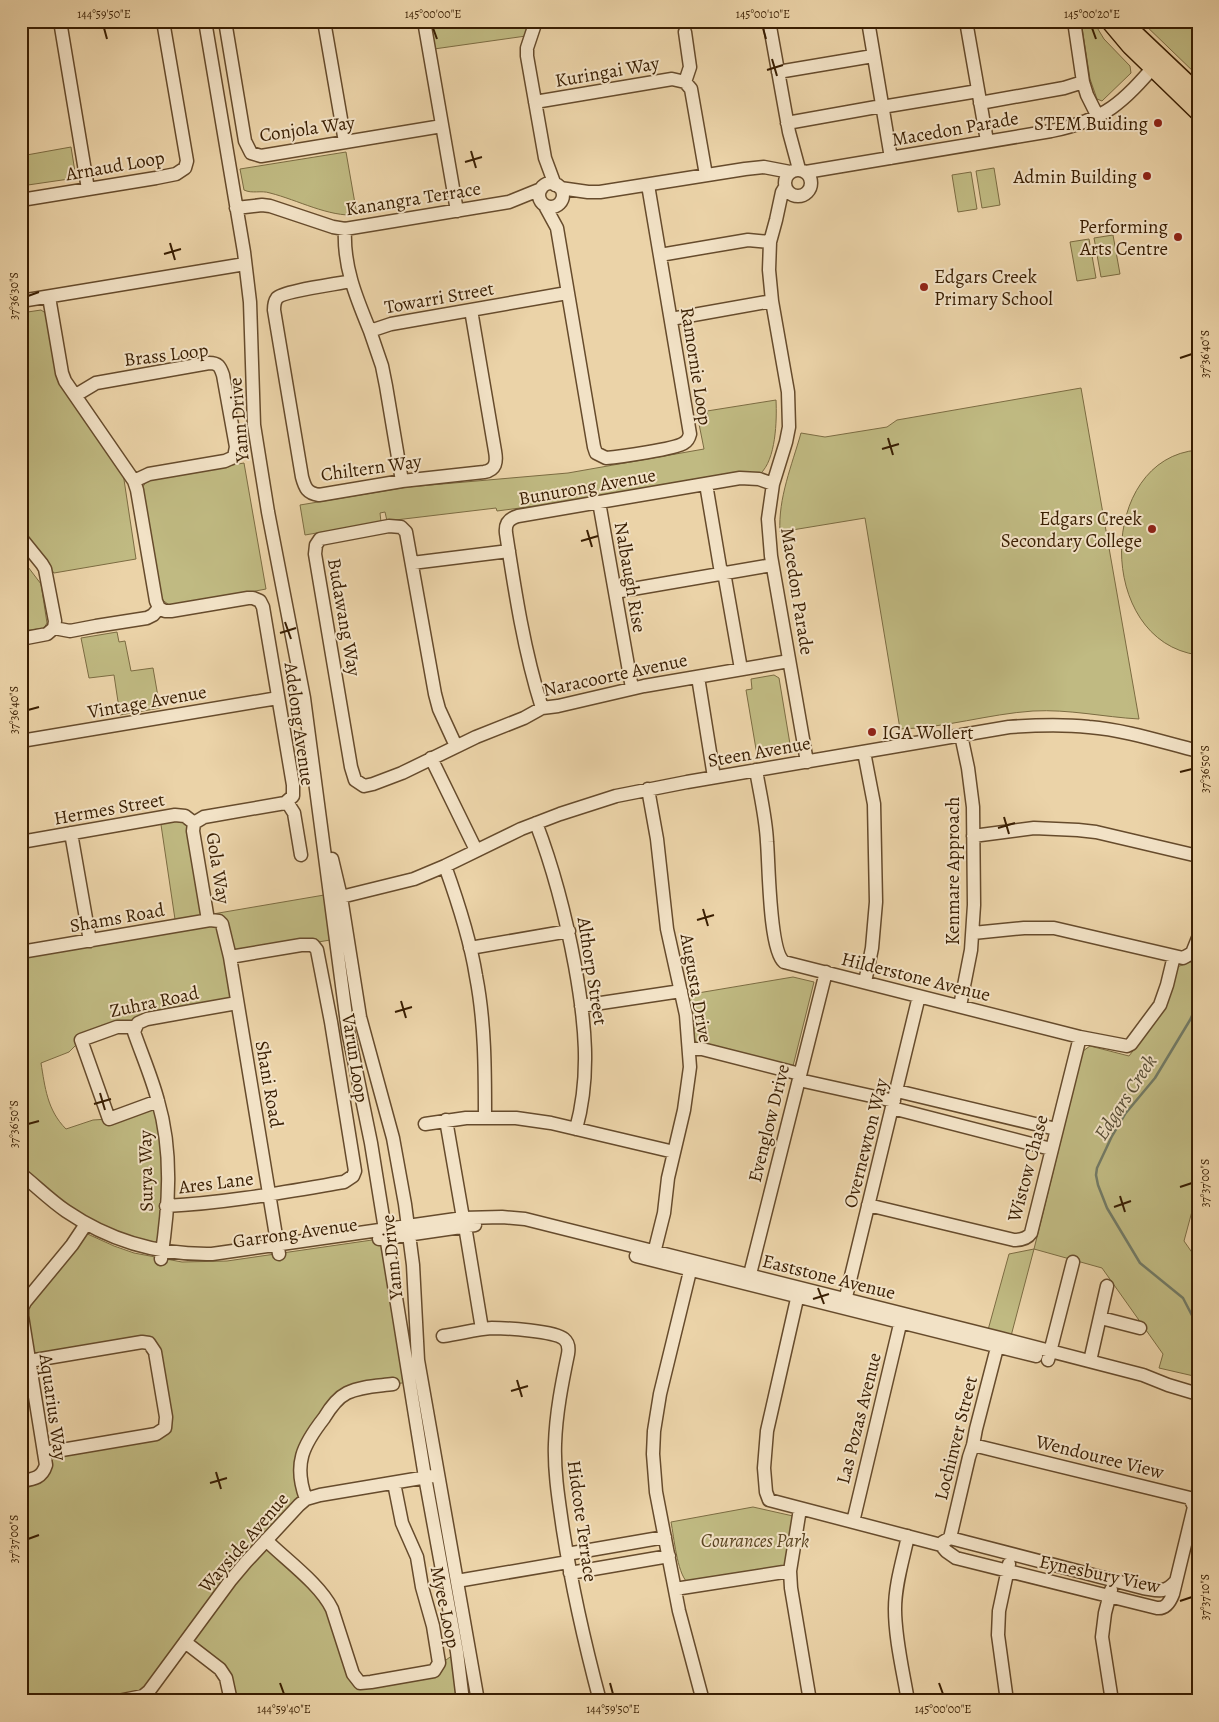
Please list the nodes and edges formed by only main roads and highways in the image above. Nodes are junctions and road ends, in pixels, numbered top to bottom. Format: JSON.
{"nodes":[{"id":1,"x":1109,"y":21,"type":"edge"},
{"id":2,"x":1122,"y":21,"type":"edge"},
{"id":3,"x":1156,"y":64,"type":"junction"},
{"id":4,"x":1198,"y":93,"type":"edge"},
{"id":5,"x":1198,"y":112,"type":"edge"}],
"edges":[{"from":1,"to":3,"type":"main road"},
{"from":2,"to":3,"type":"main road"},
{"from":3,"to":4,"type":"main road"},
{"from":3,"to":5,"type":"main road"}]}
